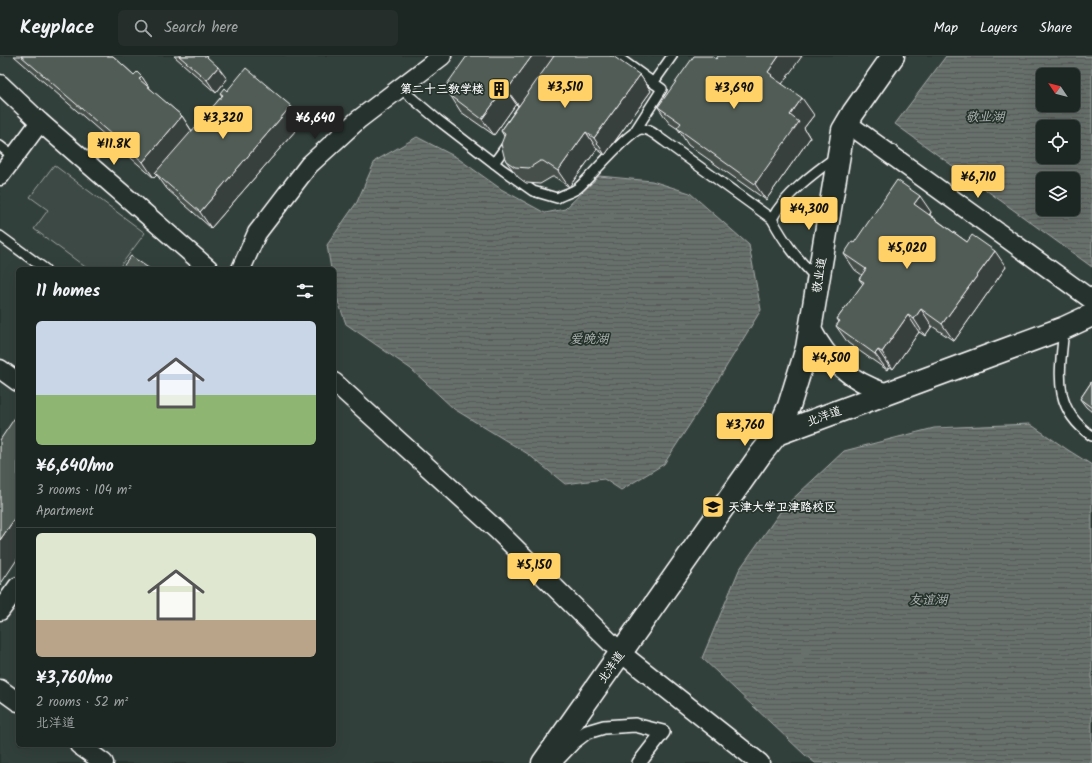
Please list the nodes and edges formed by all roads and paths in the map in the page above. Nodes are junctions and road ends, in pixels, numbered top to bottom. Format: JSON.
{"nodes":[{"id":1,"x":442,"y":56,"type":"edge"},
{"id":2,"x":616,"y":56,"type":"edge"},
{"id":3,"x":672,"y":56,"type":"edge"},
{"id":4,"x":893,"y":56,"type":"edge"},
{"id":5,"x":653,"y":83,"type":"junction"},
{"id":6,"x":0,"y":84,"type":"edge"},
{"id":7,"x":400,"y":88,"type":"junction"},
{"id":8,"x":40,"y":122,"type":"junction"},
{"id":9,"x":847,"y":123,"type":"junction"},
{"id":10,"x":635,"y":131,"type":"junction"},
{"id":11,"x":516,"y":133,"type":"edge"},
{"id":12,"x":0,"y":146,"type":"edge"},
{"id":13,"x":838,"y":155,"type":"junction"},
{"id":14,"x":14,"y":157,"type":"junction"},
{"id":15,"x":494,"y":163,"type":"junction"},
{"id":16,"x":0,"y":176,"type":"edge"},
{"id":17,"x":772,"y":219,"type":"junction"},
{"id":18,"x":0,"y":236,"type":"edge"},
{"id":19,"x":42,"y":267,"type":"edge"},
{"id":20,"x":207,"y":267,"type":"edge"},
{"id":21,"x":242,"y":267,"type":"edge"},
{"id":22,"x":818,"y":280,"type":"junction"},
{"id":23,"x":1092,"y":300,"type":"edge"},
{"id":24,"x":1092,"y":315,"type":"edge"},
{"id":25,"x":810,"y":326,"type":"junction"},
{"id":26,"x":1064,"y":328,"type":"junction"},
{"id":27,"x":0,"y":369,"type":"edge"},
{"id":28,"x":16,"y":381,"type":"edge"},
{"id":29,"x":336,"y":384,"type":"edge"},
{"id":30,"x":887,"y":393,"type":"junction"},
{"id":31,"x":777,"y":434,"type":"junction"},
{"id":32,"x":1092,"y":436,"type":"edge"},
{"id":33,"x":16,"y":589,"type":"edge"},
{"id":34,"x":0,"y":611,"type":"edge"},
{"id":35,"x":621,"y":653,"type":"junction"},
{"id":36,"x":0,"y":689,"type":"edge"},
{"id":37,"x":16,"y":701,"type":"edge"},
{"id":38,"x":82,"y":747,"type":"edge"},
{"id":39,"x":104,"y":763,"type":"edge"},
{"id":40,"x":543,"y":763,"type":"edge"},
{"id":41,"x":553,"y":763,"type":"edge"},
{"id":42,"x":639,"y":763,"type":"edge"},
{"id":43,"x":760,"y":763,"type":"edge"}],
"edges":[{"from":1,"to":7,"type":"street"},
{"from":2,"to":5,"type":"lane"},
{"from":3,"to":5,"type":"lane"},
{"from":4,"to":9,"type":"street","name":"敬业道"},
{"from":5,"to":10,"type":"lane"},
{"from":6,"to":8,"type":"street"},
{"from":7,"to":15,"type":"lane"},
{"from":7,"to":21,"type":"street"},
{"from":8,"to":14,"type":"street"},
{"from":8,"to":20,"type":"street"},
{"from":9,"to":13,"type":"street","name":"敬业道"},
{"from":9,"to":23,"type":"street"},
{"from":10,"to":15,"type":"lane"},
{"from":10,"to":17,"type":"lane"},
{"from":11,"to":15,"type":"lane"},
{"from":12,"to":14,"type":"lane"},
{"from":13,"to":17,"type":"lane"},
{"from":13,"to":22,"type":"street","name":"敬业道"},
{"from":14,"to":16,"type":"street"},
{"from":17,"to":22,"type":"lane"},
{"from":18,"to":19,"type":"lane"},
{"from":22,"to":25,"type":"street","name":"敬业道"},
{"from":24,"to":26,"type":"street","name":"北洋道"},
{"from":25,"to":30,"type":"street"},
{"from":25,"to":31,"type":"street","name":"敬业道"},
{"from":26,"to":30,"type":"street","name":"北洋道"},
{"from":26,"to":32,"type":"lane"},
{"from":27,"to":28,"type":"street"},
{"from":29,"to":35,"type":"street"},
{"from":30,"to":31,"type":"street","name":"北洋道"},
{"from":31,"to":35,"type":"street","name":"北洋道"},
{"from":33,"to":34,"type":"street"},
{"from":35,"to":40,"type":"street","name":"北洋道"},
{"from":35,"to":43,"type":"street"},
{"from":36,"to":37,"type":"street"},
{"from":38,"to":39,"type":"street"},
{"from":41,"to":42,"type":"street"}]}
